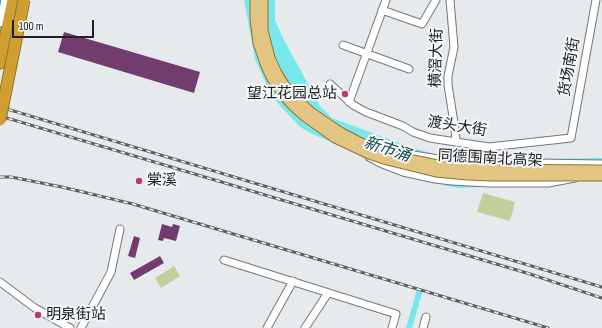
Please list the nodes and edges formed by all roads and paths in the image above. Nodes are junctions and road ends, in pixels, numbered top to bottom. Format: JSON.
{"nodes":[{"id":1,"x":4,"y":0,"type":"edge"},
{"id":2,"x":13,"y":0,"type":"edge"},
{"id":3,"x":24,"y":0,"type":"edge"},
{"id":4,"x":255,"y":0,"type":"edge"},
{"id":5,"x":263,"y":0,"type":"edge"},
{"id":6,"x":386,"y":0,"type":"edge"},
{"id":7,"x":436,"y":0,"type":"edge"},
{"id":8,"x":450,"y":0,"type":"edge"},
{"id":9,"x":596,"y":0,"type":"edge"},
{"id":10,"x":382,"y":10,"type":"junction"},
{"id":11,"x":0,"y":23,"type":"edge"},
{"id":12,"x":343,"y":45,"type":"dead end"},
{"id":13,"x":366,"y":53,"type":"junction"},
{"id":14,"x":0,"y":63,"type":"edge"},
{"id":15,"x":409,"y":69,"type":"dead end"},
{"id":16,"x":330,"y":84,"type":"dead end"},
{"id":17,"x":349,"y":102,"type":"junction"},
{"id":18,"x":0,"y":120,"type":"edge"},
{"id":19,"x":571,"y":138,"type":"joint"},
{"id":20,"x":456,"y":141,"type":"junction"},
{"id":21,"x":354,"y":147,"type":"junction"},
{"id":22,"x":373,"y":148,"type":"junction"},
{"id":23,"x":602,"y":164,"type":"edge"},
{"id":24,"x":602,"y":169,"type":"edge"},
{"id":25,"x":602,"y":176,"type":"edge"},
{"id":26,"x":120,"y":229,"type":"dead end"},
{"id":27,"x":224,"y":260,"type":"dead end"},
{"id":28,"x":293,"y":281,"type":"junction"},
{"id":29,"x":0,"y":282,"type":"edge"},
{"id":30,"x":328,"y":292,"type":"junction"},
{"id":31,"x":426,"y":317,"type":"dead end"},
{"id":32,"x":70,"y":328,"type":"edge"},
{"id":33,"x":81,"y":328,"type":"edge"},
{"id":34,"x":268,"y":328,"type":"edge"},
{"id":35,"x":305,"y":328,"type":"edge"},
{"id":36,"x":392,"y":328,"type":"edge"},
{"id":37,"x":423,"y":328,"type":"edge"}],
"edges":[{"from":1,"to":11,"type":"street"},
{"from":2,"to":14,"type":"highway"},
{"from":3,"to":18,"type":"highway","bridge":true},
{"from":4,"to":21,"type":"main road","name":"同德围南北高架","bridge":true},
{"from":5,"to":22,"type":"main road","name":"同德围南北高架","bridge":true},
{"from":6,"to":10,"type":"street"},
{"from":7,"to":10,"type":"street"},
{"from":8,"to":20,"type":"street","name":"横滘大街"},
{"from":9,"to":19,"type":"street","name":"货场南街"},
{"from":10,"to":13,"type":"street"},
{"from":12,"to":13,"type":"street"},
{"from":13,"to":15,"type":"street"},
{"from":13,"to":17,"type":"street"},
{"from":16,"to":17,"type":"street","name":"渡头大街"},
{"from":17,"to":20,"type":"street","name":"渡头大街"},
{"from":19,"to":20,"type":"street","name":"渡头大街"},
{"from":21,"to":24,"type":"street","bridge":true},
{"from":21,"to":25,"type":"main road","name":"同德围南北高架","bridge":true},
{"from":22,"to":23,"type":"street","bridge":true},
{"from":22,"to":24,"type":"main road","name":"同德围南北高架","bridge":true},
{"from":26,"to":33,"type":"street"},
{"from":27,"to":28,"type":"street"},
{"from":28,"to":30,"type":"street"},
{"from":28,"to":34,"type":"street"},
{"from":29,"to":32,"type":"street"},
{"from":30,"to":35,"type":"street"},
{"from":30,"to":36,"type":"street"},
{"from":31,"to":37,"type":"street"}]}
